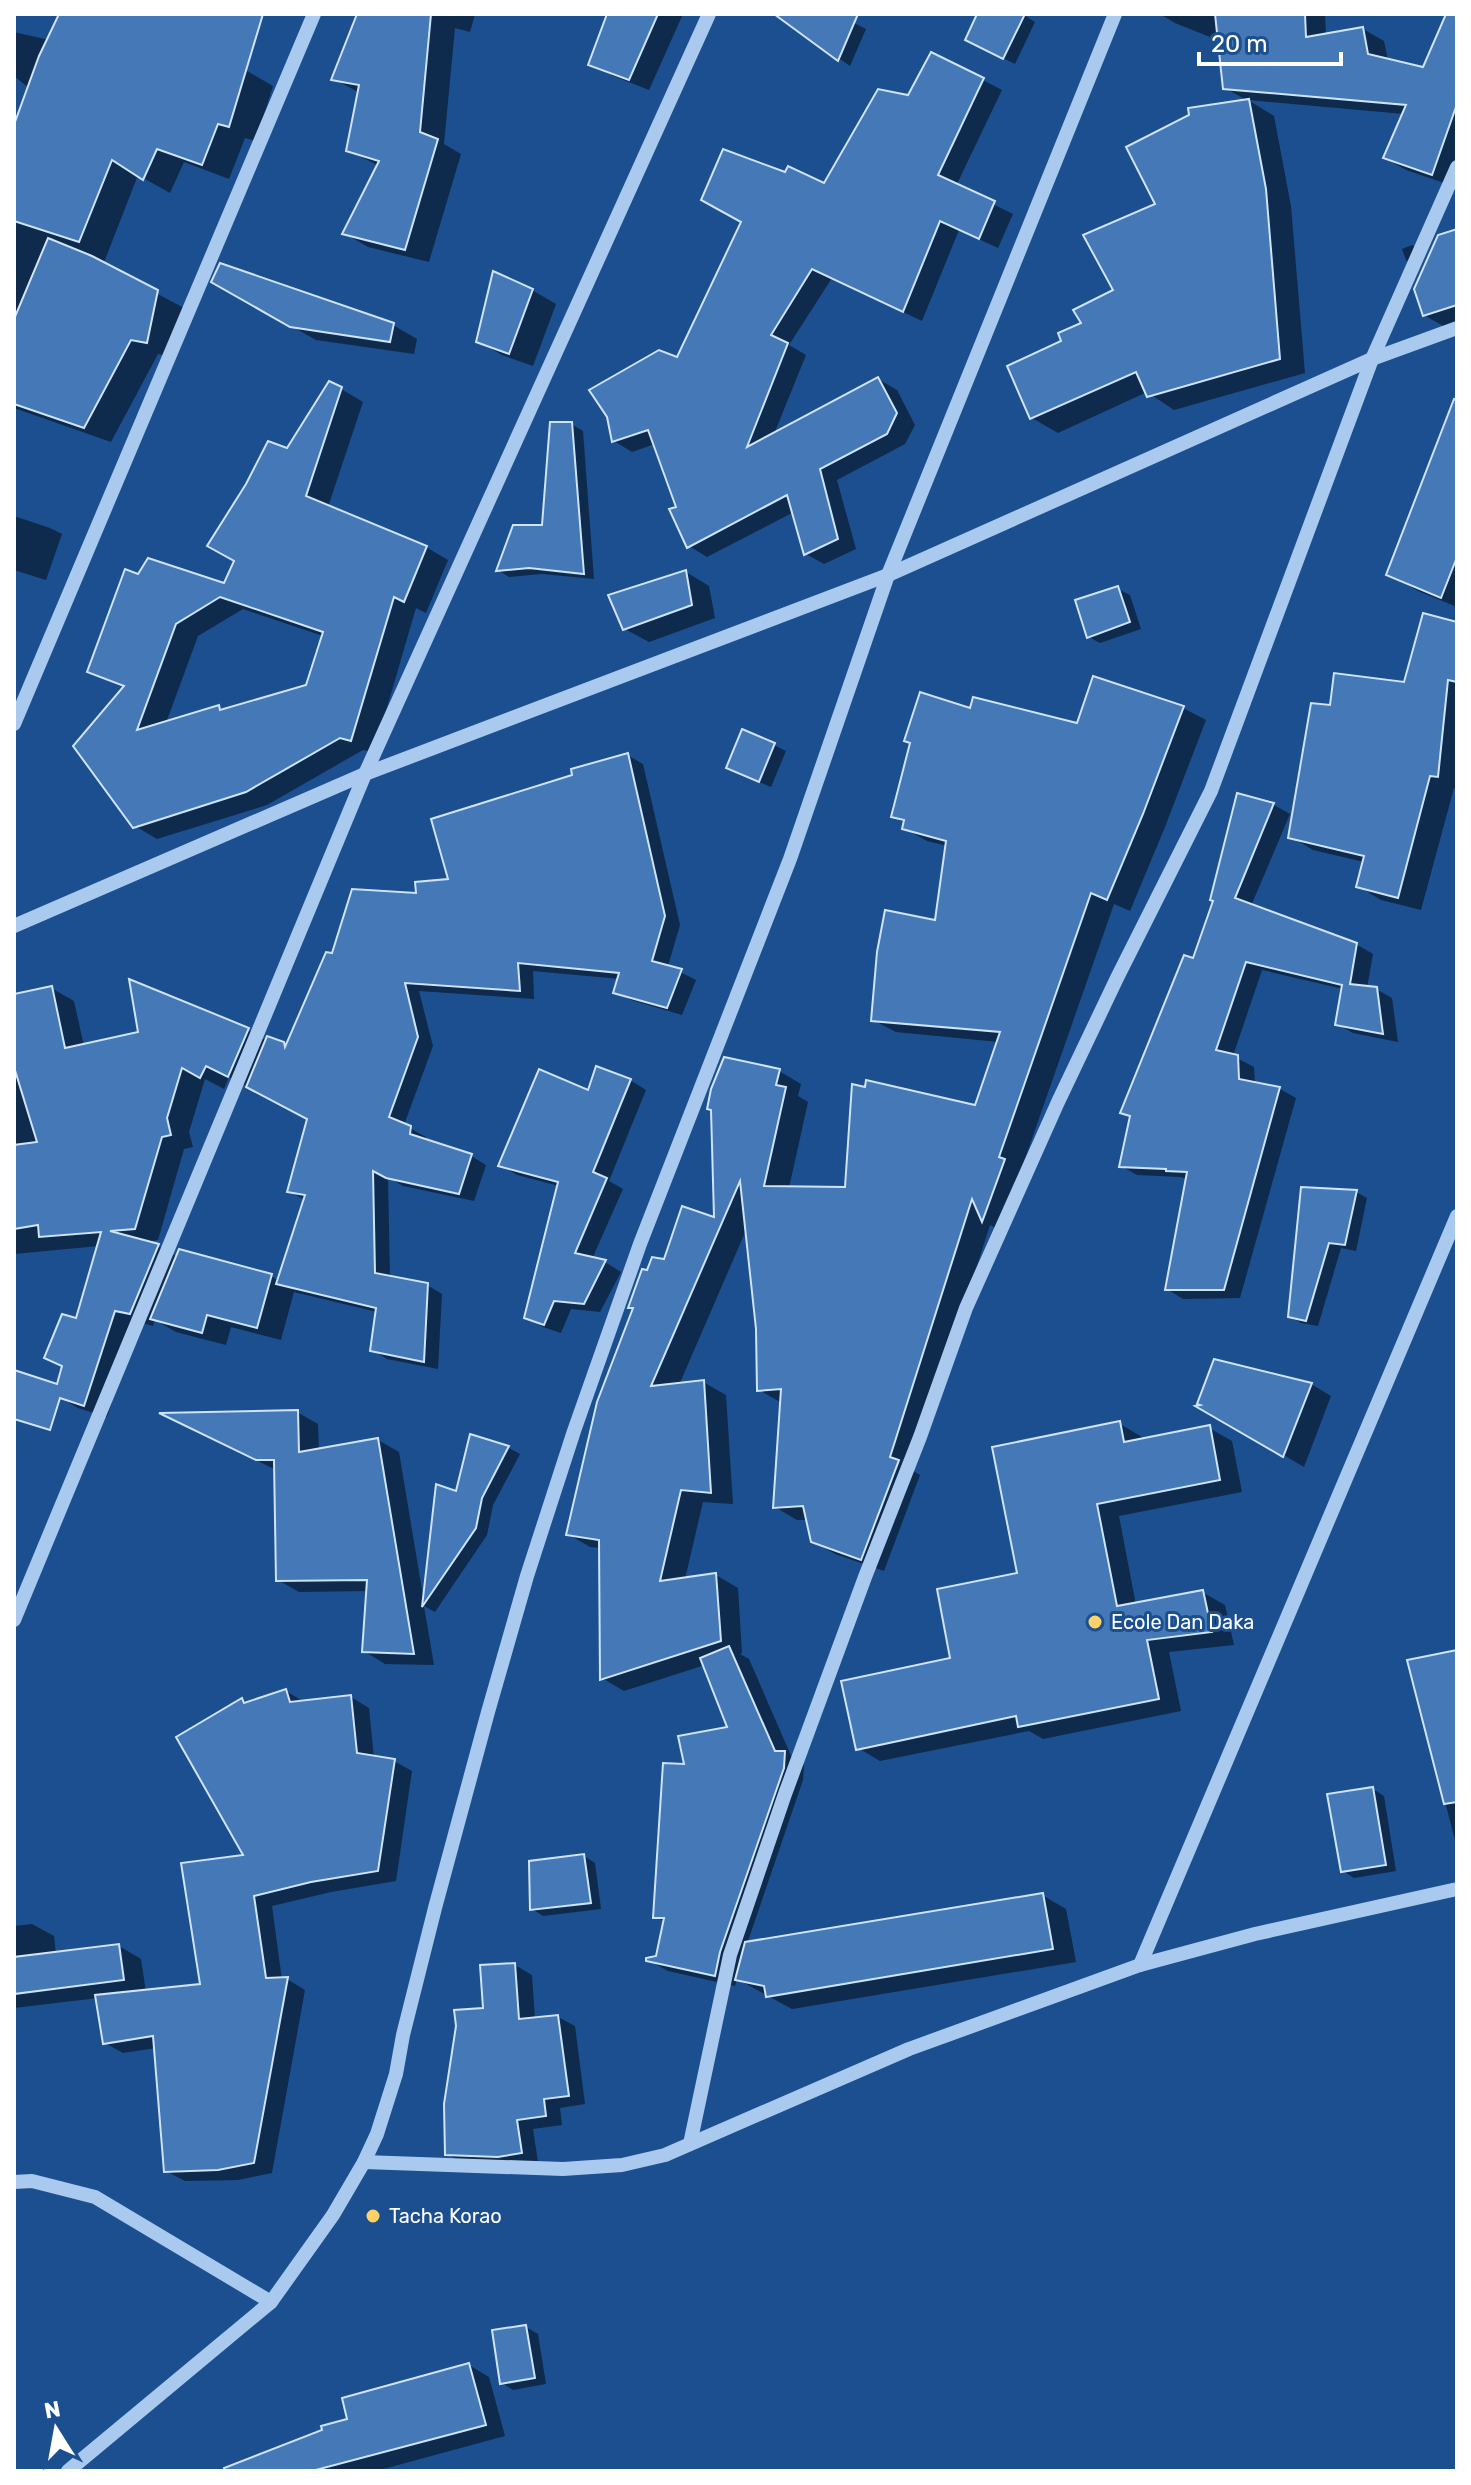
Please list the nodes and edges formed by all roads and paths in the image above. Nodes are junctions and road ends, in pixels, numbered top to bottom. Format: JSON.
{"nodes":[{"id":1,"x":314,"y":14,"type":"edge"},
{"id":2,"x":709,"y":14,"type":"edge"},
{"id":3,"x":1115,"y":14,"type":"edge"},
{"id":4,"x":1457,"y":167,"type":"edge"},
{"id":5,"x":1457,"y":328,"type":"edge"},
{"id":6,"x":1372,"y":359,"type":"junction"},
{"id":7,"x":888,"y":575,"type":"junction"},
{"id":8,"x":14,"y":724,"type":"edge"},
{"id":9,"x":365,"y":774,"type":"junction"},
{"id":10,"x":14,"y":926,"type":"edge"},
{"id":11,"x":1457,"y":1216,"type":"edge"},
{"id":12,"x":14,"y":1620,"type":"edge"},
{"id":13,"x":1457,"y":1889,"type":"edge"},
{"id":14,"x":1140,"y":1965,"type":"junction"},
{"id":15,"x":690,"y":2144,"type":"junction"},
{"id":16,"x":364,"y":2162,"type":"junction"},
{"id":17,"x":14,"y":2182,"type":"edge"},
{"id":18,"x":271,"y":2302,"type":"junction"},
{"id":19,"x":68,"y":2471,"type":"edge"}],
"edges":[{"from":1,"to":8,"type":"street"},
{"from":2,"to":9,"type":"street"},
{"from":3,"to":7,"type":"street"},
{"from":4,"to":6,"type":"street"},
{"from":5,"to":6,"type":"street"},
{"from":6,"to":7,"type":"street"},
{"from":6,"to":15,"type":"street"},
{"from":7,"to":9,"type":"street"},
{"from":7,"to":16,"type":"street"},
{"from":9,"to":10,"type":"street"},
{"from":9,"to":12,"type":"street"},
{"from":11,"to":14,"type":"street"},
{"from":13,"to":14,"type":"street"},
{"from":14,"to":15,"type":"street"},
{"from":15,"to":16,"type":"street"},
{"from":16,"to":18,"type":"street"},
{"from":17,"to":18,"type":"street"},
{"from":18,"to":19,"type":"street"}]}
